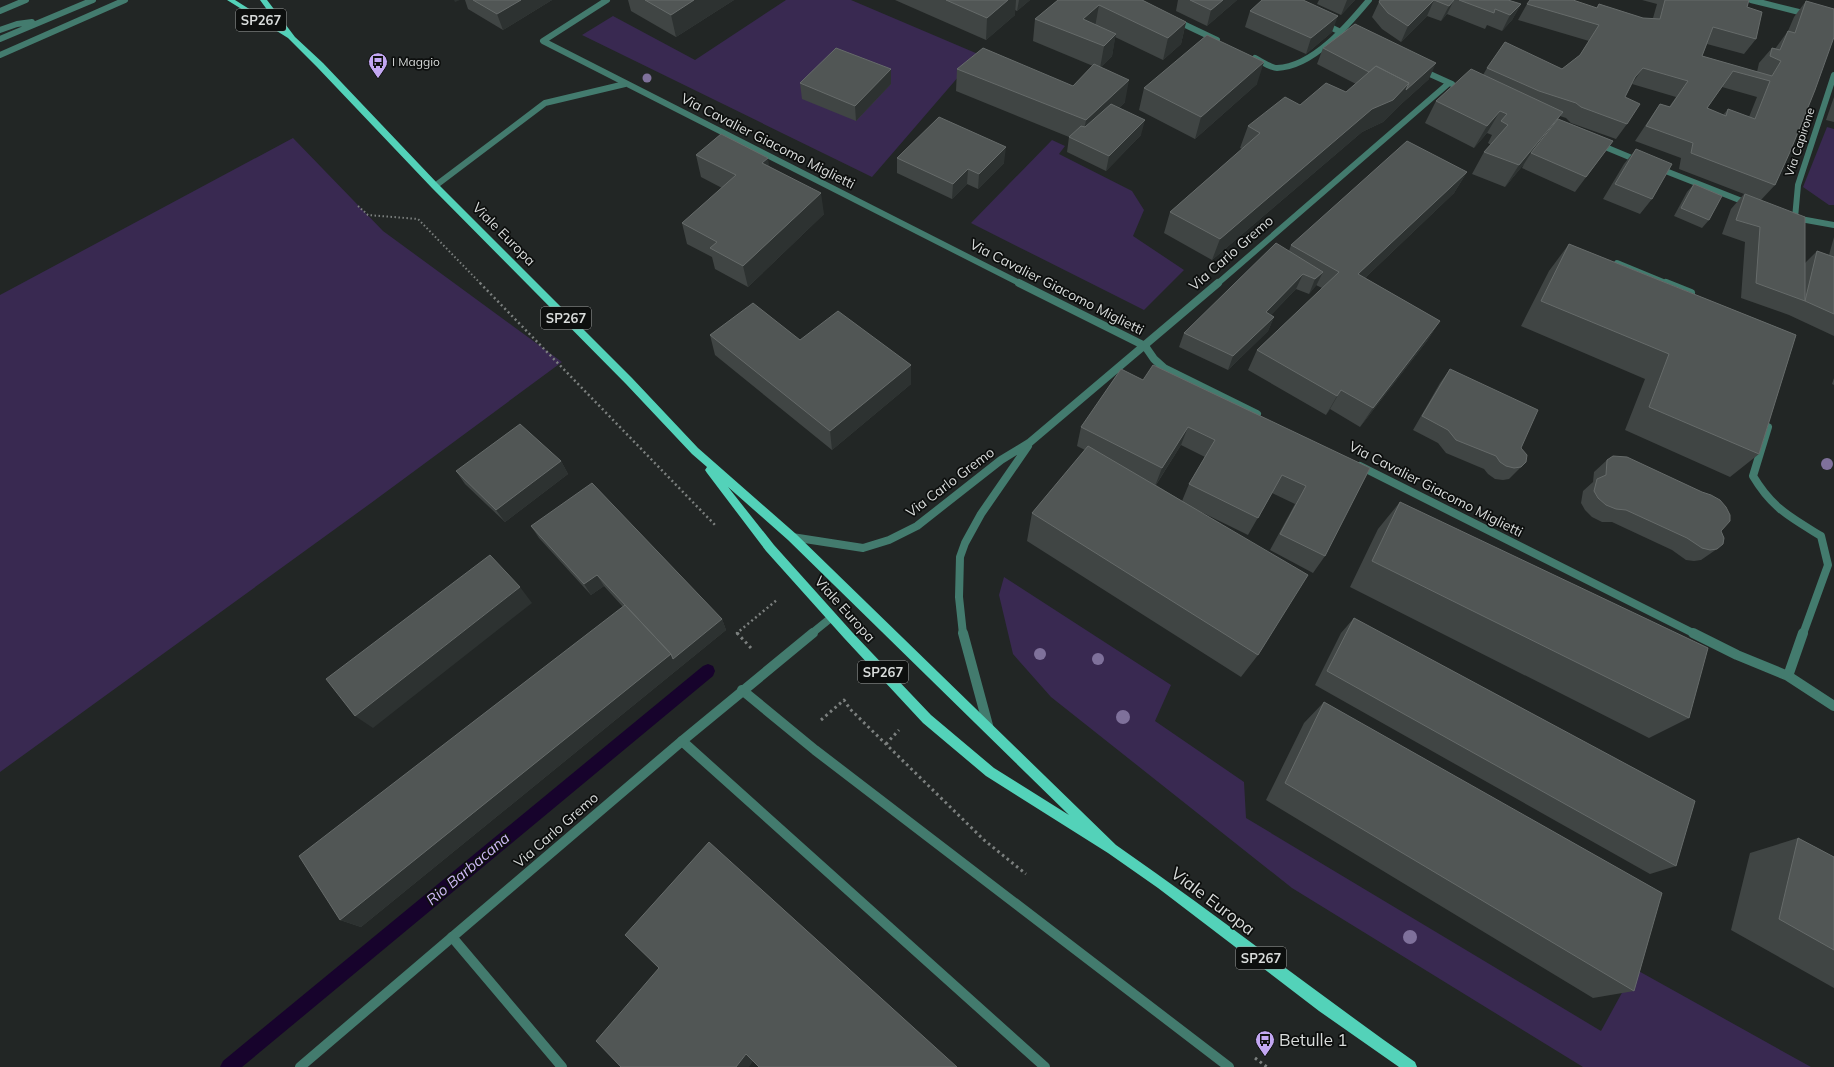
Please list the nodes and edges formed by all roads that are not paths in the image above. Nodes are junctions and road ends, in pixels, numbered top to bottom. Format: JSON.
{"nodes":[{"id":1,"x":26,"y":0,"type":"edge"},
{"id":2,"x":93,"y":0,"type":"edge"},
{"id":3,"x":125,"y":0,"type":"edge"},
{"id":4,"x":230,"y":0,"type":"edge"},
{"id":5,"x":263,"y":0,"type":"edge"},
{"id":6,"x":607,"y":0,"type":"edge"},
{"id":7,"x":1369,"y":0,"type":"edge"},
{"id":8,"x":1751,"y":0,"type":"edge"},
{"id":9,"x":0,"y":11,"type":"edge"},
{"id":10,"x":1168,"y":16,"type":"edge"},
{"id":11,"x":1811,"y":16,"type":"edge"},
{"id":12,"x":43,"y":21,"type":"junction"},
{"id":13,"x":1321,"y":23,"type":"edge"},
{"id":14,"x":0,"y":30,"type":"edge"},
{"id":15,"x":1342,"y":32,"type":"junction"},
{"id":16,"x":0,"y":39,"type":"edge"},
{"id":17,"x":292,"y":39,"type":"junction"},
{"id":18,"x":1223,"y":42,"type":"edge"},
{"id":19,"x":1363,"y":42,"type":"edge"},
{"id":20,"x":0,"y":55,"type":"edge"},
{"id":21,"x":1249,"y":55,"type":"edge"},
{"id":22,"x":1413,"y":66,"type":"edge"},
{"id":23,"x":1834,"y":75,"type":"edge"},
{"id":24,"x":1449,"y":83,"type":"junction"},
{"id":25,"x":625,"y":84,"type":"junction"},
{"id":26,"x":1456,"y":86,"type":"edge"},
{"id":27,"x":1592,"y":142,"type":"edge"},
{"id":28,"x":435,"y":186,"type":"junction"},
{"id":29,"x":1754,"y":205,"type":"edge"},
{"id":30,"x":1834,"y":225,"type":"edge"},
{"id":31,"x":1617,"y":264,"type":"edge"},
{"id":32,"x":1702,"y":298,"type":"edge"},
{"id":33,"x":1145,"y":346,"type":"junction"},
{"id":34,"x":1264,"y":418,"type":"edge"},
{"id":35,"x":1771,"y":418,"type":"edge"},
{"id":36,"x":1029,"y":443,"type":"junction"},
{"id":37,"x":695,"y":451,"type":"junction"},
{"id":38,"x":1356,"y":464,"type":"edge"},
{"id":39,"x":792,"y":537,"type":"junction"},
{"id":40,"x":832,"y":617,"type":"junction"},
{"id":41,"x":1788,"y":676,"type":"junction"},
{"id":42,"x":742,"y":690,"type":"junction"},
{"id":43,"x":1834,"y":706,"type":"edge"},
{"id":44,"x":989,"y":730,"type":"junction"},
{"id":45,"x":682,"y":740,"type":"junction"},
{"id":46,"x":1112,"y":849,"type":"junction"},
{"id":47,"x":452,"y":937,"type":"junction"},
{"id":48,"x":300,"y":1067,"type":"edge"},
{"id":49,"x":562,"y":1067,"type":"edge"},
{"id":50,"x":1045,"y":1067,"type":"edge"},
{"id":51,"x":1229,"y":1067,"type":"edge"},
{"id":52,"x":1410,"y":1067,"type":"edge"}],
"edges":[{"from":1,"to":9,"type":"street"},
{"from":2,"to":12,"type":"street"},
{"from":3,"to":20,"type":"street"},
{"from":4,"to":17,"type":"main road","name":"Viale Europa","number":"SP267"},
{"from":5,"to":17,"type":"main road","name":"Viale Europa","number":"SP267"},
{"from":6,"to":25,"type":"street","name":"Via Cavalier Giacomo Miglietti"},
{"from":7,"to":15,"type":"street"},
{"from":8,"to":11,"type":"street"},
{"from":10,"to":18,"type":"street"},
{"from":12,"to":14,"type":"street"},
{"from":12,"to":16,"type":"street"},
{"from":13,"to":15,"type":"street"},
{"from":15,"to":19,"type":"street"},
{"from":15,"to":21,"type":"street"},
{"from":17,"to":28,"type":"main road","name":"Viale Europa","number":"SP267"},
{"from":22,"to":24,"type":"street"},
{"from":23,"to":30,"type":"street","name":"Via Capirone"},
{"from":24,"to":26,"type":"street"},
{"from":24,"to":33,"type":"street","name":"Via Carlo Gremo"},
{"from":25,"to":28,"type":"street"},
{"from":25,"to":33,"type":"street","name":"Via Cavalier Giacomo Miglietti"},
{"from":27,"to":29,"type":"street"},
{"from":28,"to":37,"type":"main road","name":"Viale Europa","number":"SP267"},
{"from":31,"to":32,"type":"street"},
{"from":33,"to":34,"type":"street","name":"Via Cavalier Giacomo Miglietti"},
{"from":33,"to":36,"type":"street","name":"Via Carlo Gremo"},
{"from":35,"to":41,"type":"street"},
{"from":36,"to":39,"type":"street","name":"Via Carlo Gremo"},
{"from":36,"to":44,"type":"street","name":"Via Carlo Gremo"},
{"from":37,"to":39,"type":"main road","name":"Viale Europa","number":"SP267"},
{"from":37,"to":40,"type":"main road","name":"Viale Europa","number":"SP267"},
{"from":38,"to":41,"type":"street","name":"Via Cavalier Giacomo Miglietti"},
{"from":39,"to":44,"type":"main road","name":"Viale Europa","number":"SP267"},
{"from":40,"to":42,"type":"street","name":"Via Carlo Gremo"},
{"from":40,"to":46,"type":"main road","name":"Viale Europa","number":"SP267"},
{"from":41,"to":43,"type":"street","name":"Via Cavalier Giacomo Miglietti"},
{"from":42,"to":45,"type":"street","name":"Via Carlo Gremo"},
{"from":42,"to":51,"type":"street"},
{"from":44,"to":46,"type":"main road","name":"Viale Europa","number":"SP267"},
{"from":45,"to":47,"type":"street","name":"Via Carlo Gremo"},
{"from":45,"to":50,"type":"street"},
{"from":46,"to":52,"type":"main road","name":"Viale Europa","number":"SP267"},
{"from":47,"to":48,"type":"street","name":"Via Carlo Gremo"},
{"from":47,"to":49,"type":"street"}]}
